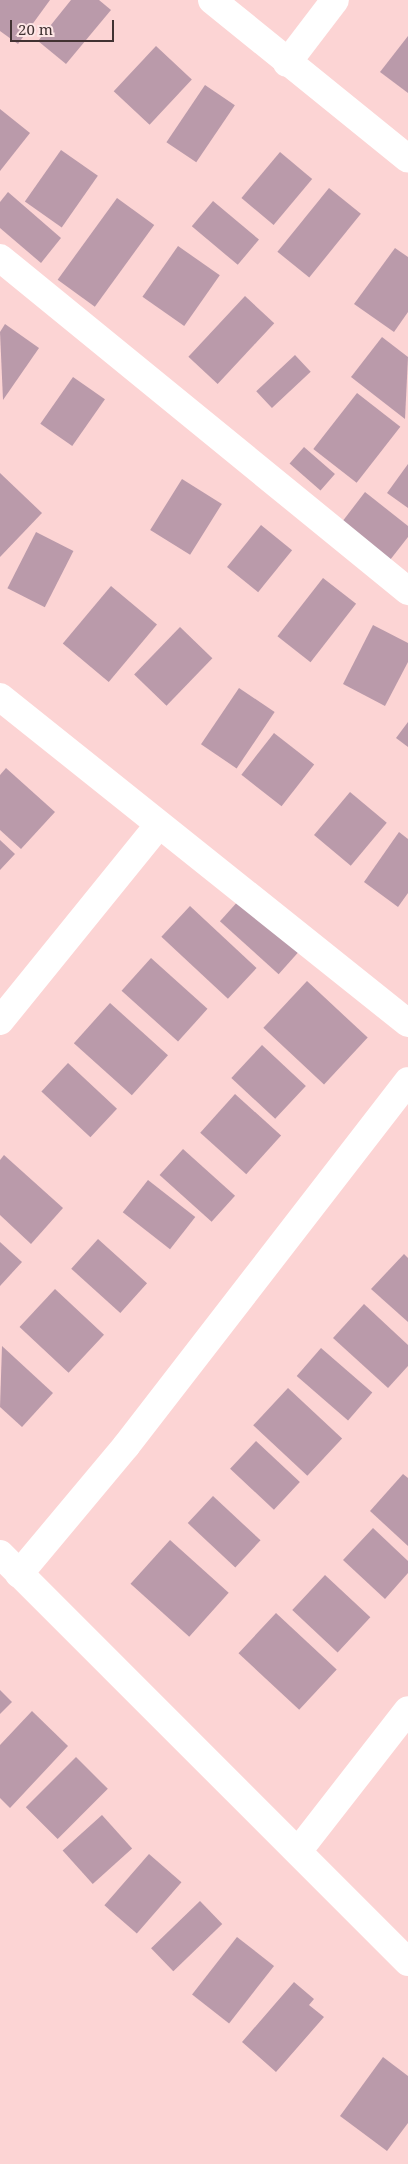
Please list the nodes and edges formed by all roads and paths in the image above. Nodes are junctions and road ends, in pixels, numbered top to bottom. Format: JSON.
{"nodes":[{"id":1,"x":212,"y":0,"type":"edge"},
{"id":2,"x":335,"y":0,"type":"edge"},
{"id":3,"x":287,"y":63,"type":"junction"},
{"id":4,"x":408,"y":159,"type":"edge"},
{"id":5,"x":0,"y":258,"type":"edge"},
{"id":6,"x":408,"y":591,"type":"edge"},
{"id":7,"x":0,"y":697,"type":"edge"},
{"id":8,"x":159,"y":825,"type":"junction"},
{"id":9,"x":0,"y":1021,"type":"edge"},
{"id":10,"x":408,"y":1023,"type":"edge"},
{"id":11,"x":408,"y":1082,"type":"edge"},
{"id":12,"x":0,"y":1554,"type":"edge"},
{"id":13,"x":19,"y":1574,"type":"junction"},
{"id":14,"x":408,"y":1710,"type":"edge"},
{"id":15,"x":299,"y":1850,"type":"junction"},
{"id":16,"x":408,"y":1962,"type":"edge"}],
"edges":[{"from":1,"to":3,"type":"street"},
{"from":2,"to":3,"type":"street"},
{"from":3,"to":4,"type":"street"},
{"from":5,"to":6,"type":"street"},
{"from":7,"to":8,"type":"street"},
{"from":8,"to":9,"type":"street"},
{"from":8,"to":10,"type":"street"},
{"from":11,"to":13,"type":"street"},
{"from":12,"to":13,"type":"street"},
{"from":13,"to":15,"type":"street"},
{"from":14,"to":15,"type":"street"},
{"from":15,"to":16,"type":"street"}]}
